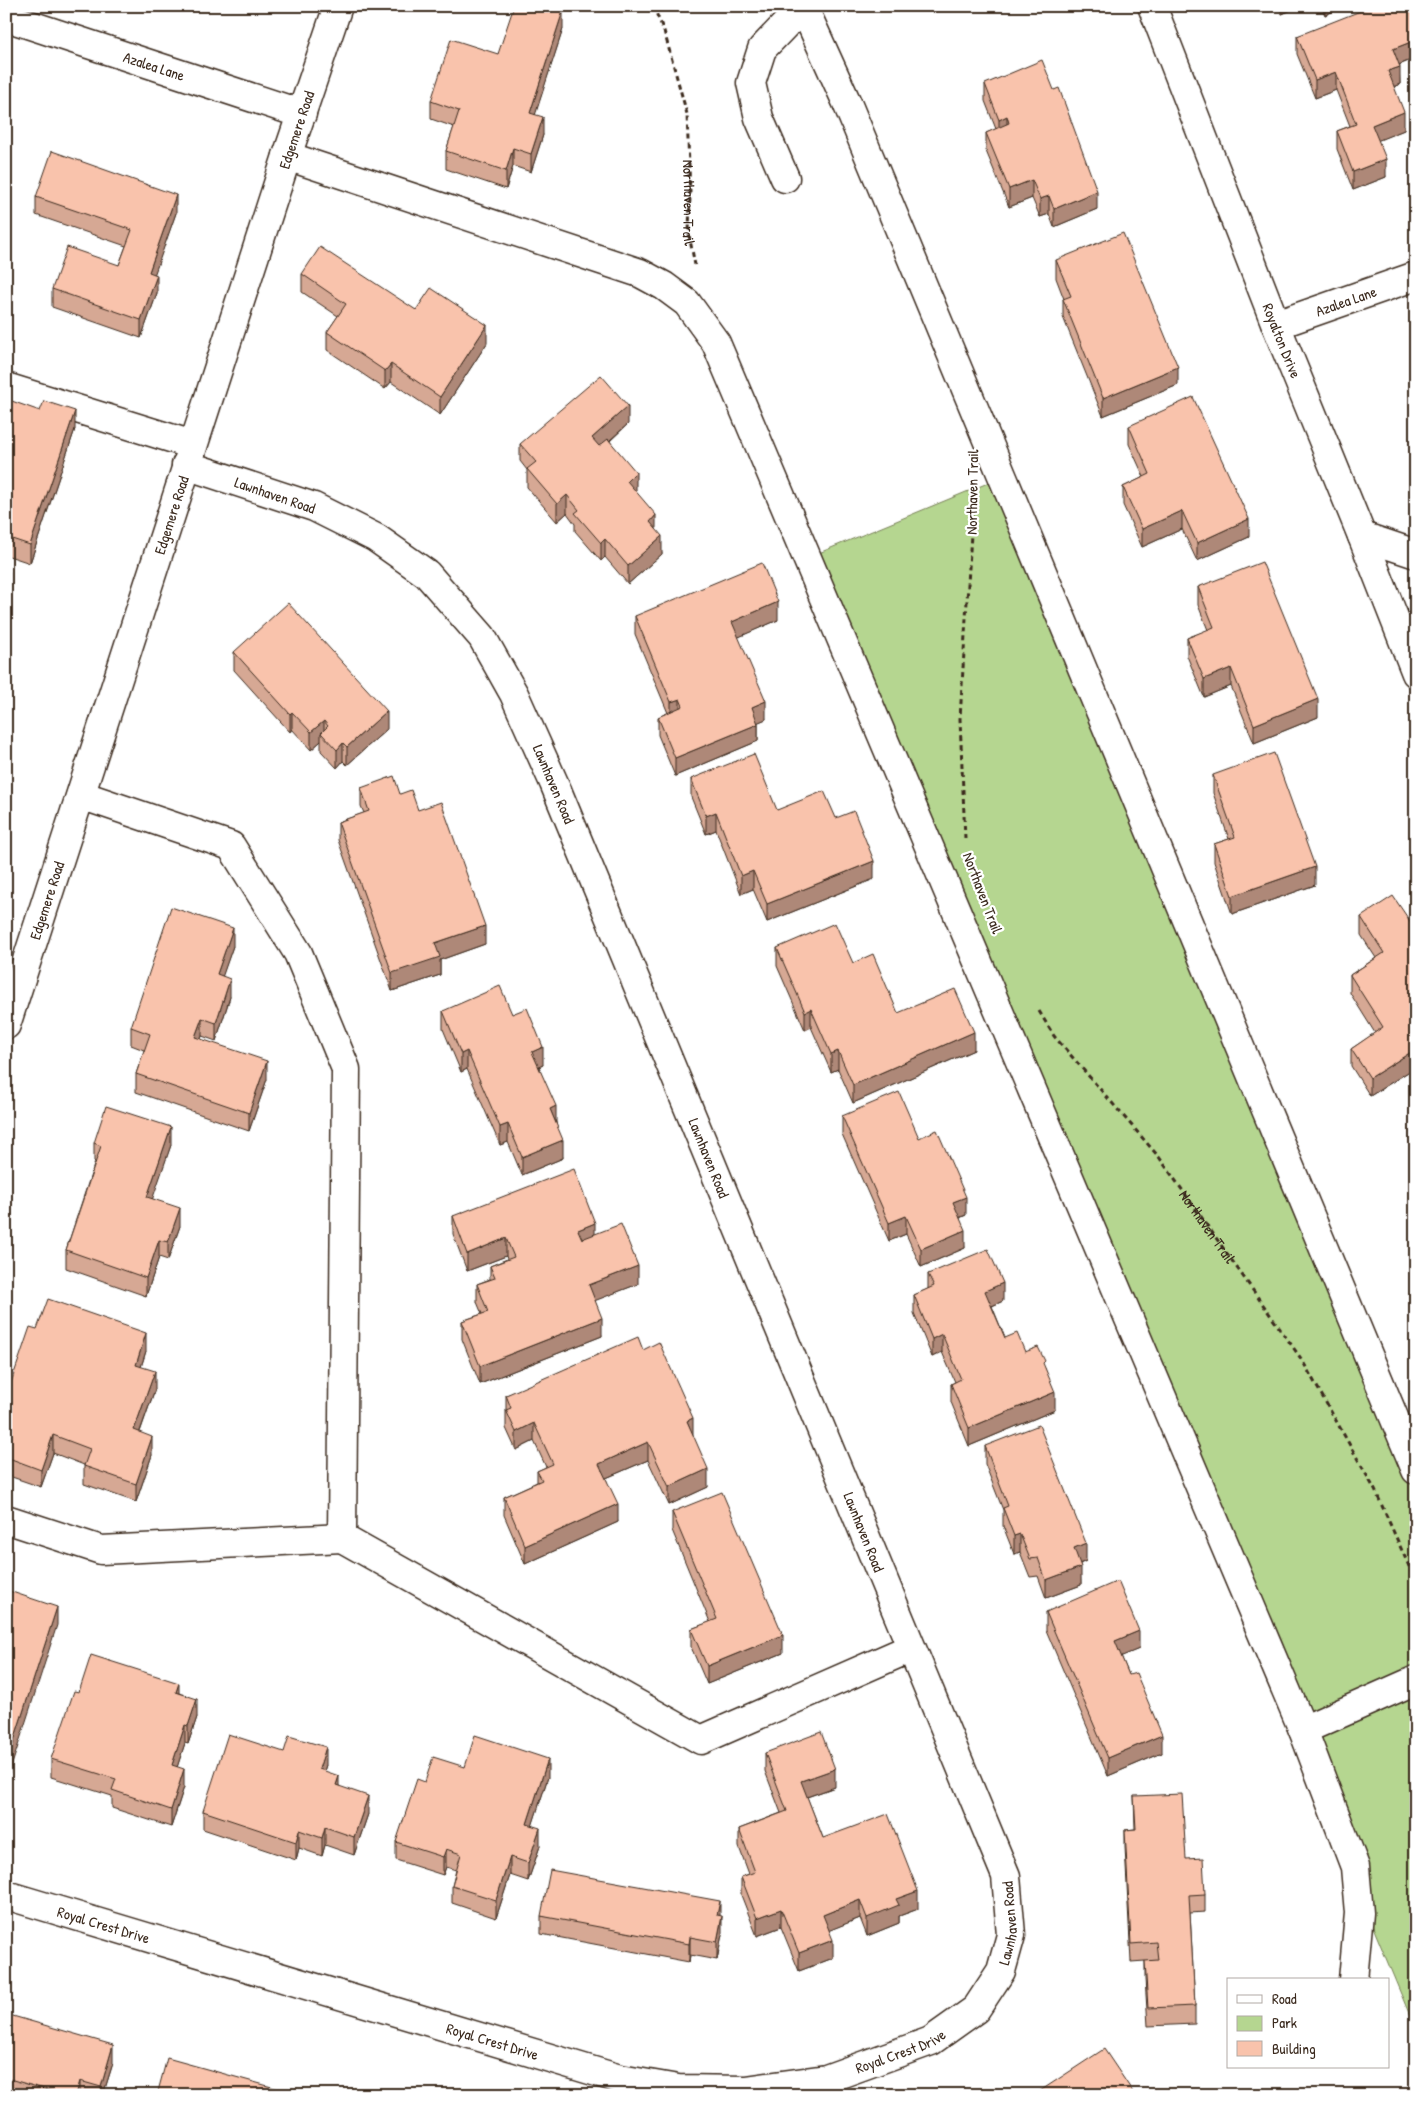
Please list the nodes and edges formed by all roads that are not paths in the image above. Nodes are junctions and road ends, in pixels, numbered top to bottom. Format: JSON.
{"nodes":[{"id":1,"x":338,"y":6,"type":"edge"},
{"id":2,"x":1152,"y":6,"type":"edge"},
{"id":3,"x":804,"y":9,"type":"edge"},
{"id":4,"x":6,"y":17,"type":"edge"},
{"id":5,"x":302,"y":114,"type":"junction"},
{"id":6,"x":287,"y":156,"type":"junction"},
{"id":7,"x":785,"y":178,"type":"dead end"},
{"id":8,"x":1416,"y":276,"type":"edge"},
{"id":9,"x":1276,"y":325,"type":"junction"},
{"id":10,"x":6,"y":387,"type":"edge"},
{"id":11,"x":189,"y":455,"type":"junction"},
{"id":12,"x":1362,"y":536,"type":"junction"},
{"id":13,"x":1416,"y":554,"type":"edge"},
{"id":14,"x":1416,"y":674,"type":"edge"},
{"id":15,"x":81,"y":796,"type":"junction"},
{"id":16,"x":6,"y":1025,"type":"edge"},
{"id":17,"x":1416,"y":1470,"type":"edge"},
{"id":18,"x":6,"y":1519,"type":"edge"},
{"id":19,"x":342,"y":1538,"type":"junction"},
{"id":20,"x":911,"y":1648,"type":"junction"},
{"id":21,"x":1416,"y":1680,"type":"edge"},
{"id":22,"x":1303,"y":1730,"type":"junction"},
{"id":23,"x":6,"y":1895,"type":"edge"},
{"id":24,"x":1353,"y":1978,"type":"edge"},
{"id":25,"x":976,"y":2009,"type":"joint"}],
"edges":[{"from":1,"to":5,"type":"street","name":"Edgemere Road"},
{"from":2,"to":9,"type":"street","name":"Royalton Drive"},
{"from":3,"to":7,"type":"street"},
{"from":3,"to":17,"type":"street"},
{"from":4,"to":5,"type":"street","name":"Azalea Lane"},
{"from":5,"to":6,"type":"street","name":"Edgemere Road"},
{"from":6,"to":11,"type":"street","name":"Edgemere Road"},
{"from":6,"to":22,"type":"street"},
{"from":8,"to":9,"type":"street","name":"Azalea Lane"},
{"from":9,"to":12,"type":"street","name":"Royalton Drive"},
{"from":10,"to":11,"type":"street","name":"Lawnhaven Road"},
{"from":11,"to":15,"type":"street","name":"Edgemere Road"},
{"from":11,"to":20,"type":"street","name":"Lawnhaven Road"},
{"from":12,"to":13,"type":"street"},
{"from":12,"to":14,"type":"street","name":"Royalton Drive"},
{"from":15,"to":16,"type":"street","name":"Edgemere Road"},
{"from":15,"to":19,"type":"street"},
{"from":18,"to":19,"type":"street"},
{"from":19,"to":20,"type":"street"},
{"from":20,"to":25,"type":"street","name":"Lawnhaven Road"},
{"from":21,"to":22,"type":"street"},
{"from":22,"to":24,"type":"street"},
{"from":23,"to":25,"type":"street","name":"Royal Crest Drive"}]}
